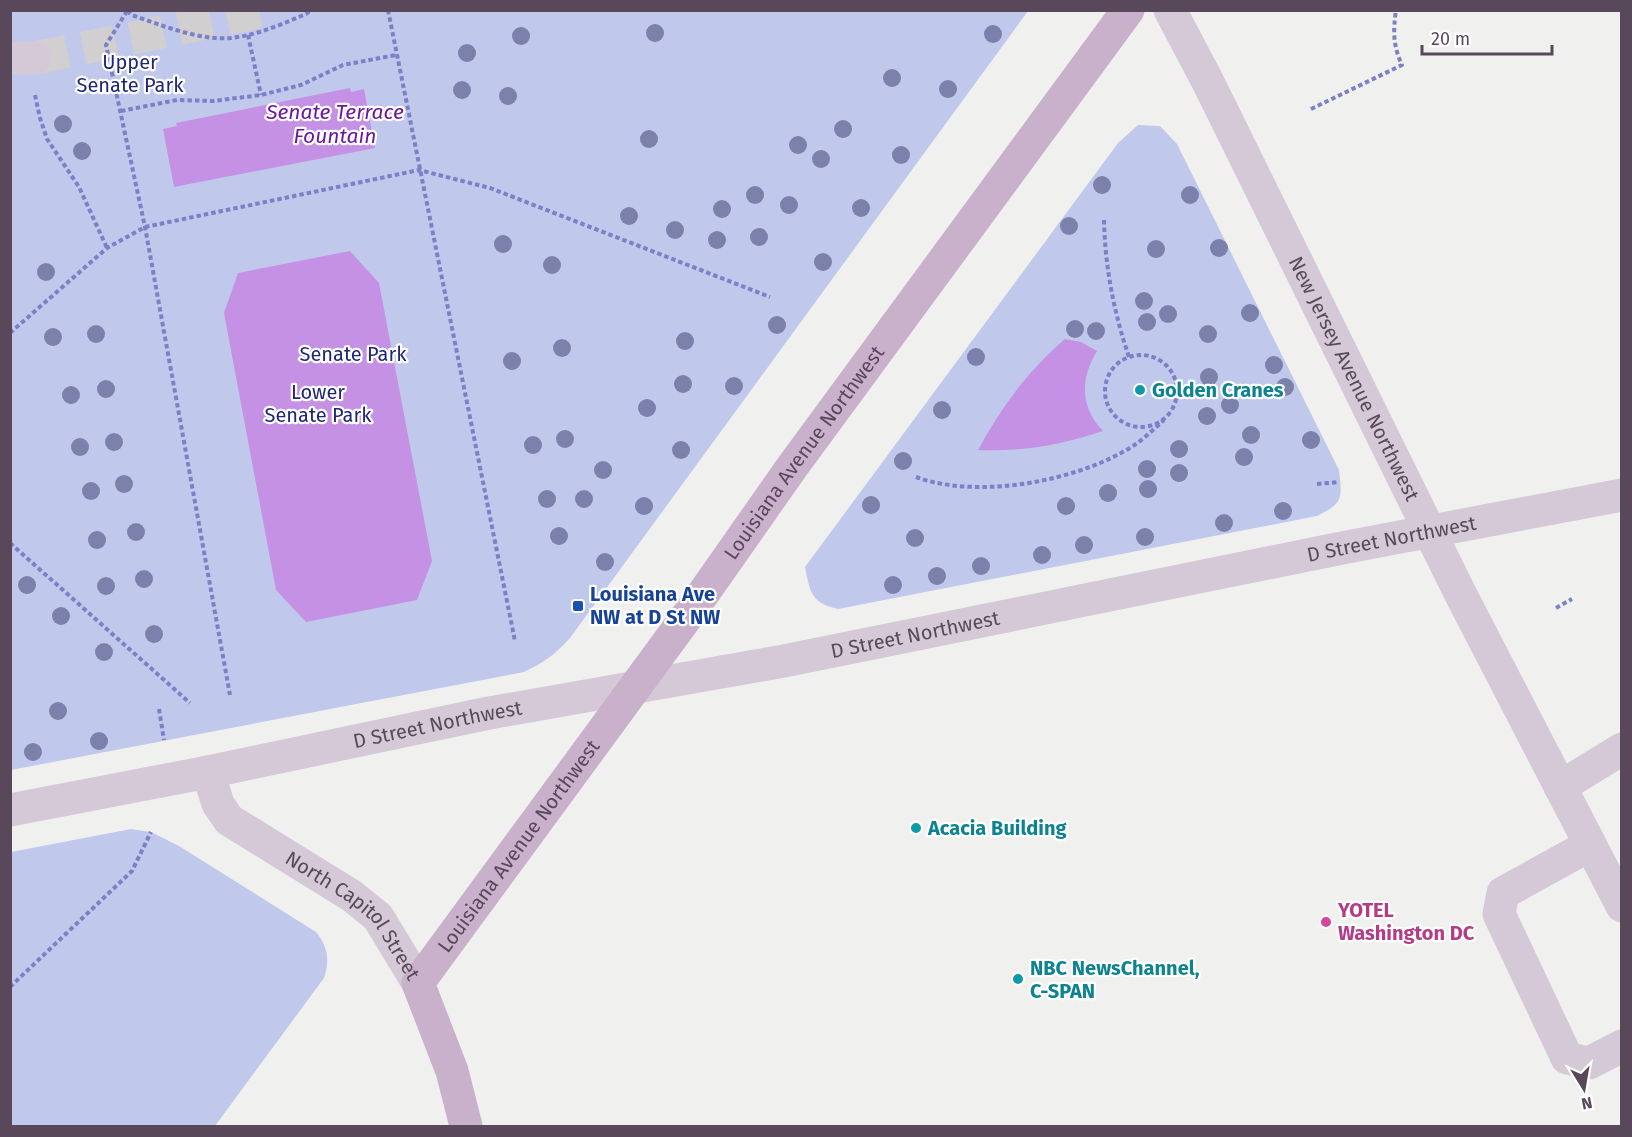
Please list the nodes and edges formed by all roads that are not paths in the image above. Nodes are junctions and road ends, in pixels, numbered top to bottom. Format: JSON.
{"nodes":[{"id":1,"x":1128,"y":10,"type":"edge"},
{"id":2,"x":1170,"y":10,"type":"edge"},
{"id":3,"x":1622,"y":495,"type":"edge"},
{"id":4,"x":1430,"y":531,"type":"junction"},
{"id":5,"x":635,"y":687,"type":"junction"},
{"id":6,"x":1622,"y":749,"type":"edge"},
{"id":7,"x":208,"y":772,"type":"junction"},
{"id":8,"x":1560,"y":787,"type":"junction"},
{"id":9,"x":10,"y":810,"type":"edge"},
{"id":10,"x":1590,"y":845,"type":"junction"},
{"id":11,"x":1622,"y":906,"type":"edge"},
{"id":12,"x":418,"y":983,"type":"junction"},
{"id":13,"x":1622,"y":1046,"type":"edge"},
{"id":14,"x":466,"y":1126,"type":"edge"}],
"edges":[{"from":1,"to":5,"type":"main road","name":"Louisiana Avenue Northwest"},
{"from":2,"to":4,"type":"street","name":"New Jersey Avenue Northwest"},
{"from":3,"to":4,"type":"street","name":"D Street Northwest"},
{"from":4,"to":5,"type":"street","name":"D Street Northwest"},
{"from":4,"to":8,"type":"street","name":"New Jersey Avenue Northwest"},
{"from":5,"to":7,"type":"street","name":"D Street Northwest"},
{"from":5,"to":12,"type":"main road","name":"Louisiana Avenue Northwest"},
{"from":6,"to":8,"type":"street"},
{"from":7,"to":9,"type":"street","name":"D Street Northwest"},
{"from":7,"to":12,"type":"street","name":"North Capitol Street"},
{"from":8,"to":10,"type":"street","name":"New Jersey Avenue Northwest"},
{"from":10,"to":11,"type":"street","name":"New Jersey Avenue Northwest"},
{"from":10,"to":13,"type":"street"},
{"from":12,"to":14,"type":"main road","name":"North Capitol Street"}]}
